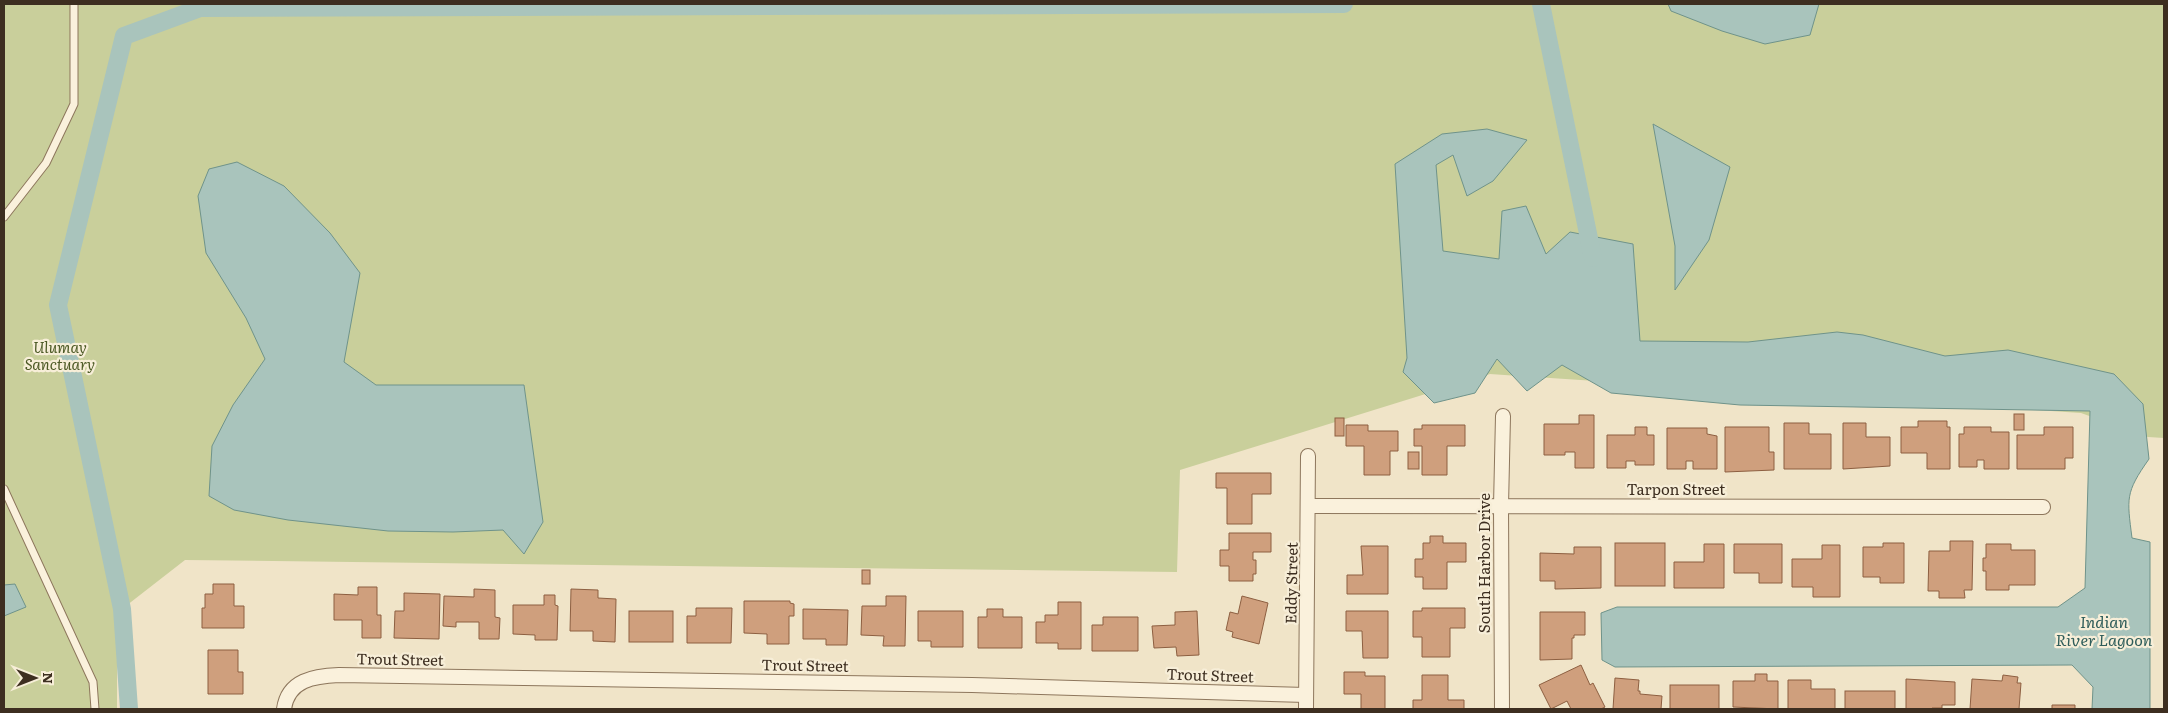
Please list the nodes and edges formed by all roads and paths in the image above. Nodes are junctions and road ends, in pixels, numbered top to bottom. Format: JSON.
{"nodes":[{"id":1,"x":74,"y":4,"type":"edge"},
{"id":2,"x":4,"y":217,"type":"edge"},
{"id":3,"x":1503,"y":416,"type":"dead end"},
{"id":4,"x":1308,"y":456,"type":"dead end"},
{"id":5,"x":4,"y":489,"type":"edge"},
{"id":6,"x":1309,"y":506,"type":"junction"},
{"id":7,"x":1501,"y":506,"type":"junction"},
{"id":8,"x":2043,"y":507,"type":"dead end"},
{"id":9,"x":1306,"y":695,"type":"junction"},
{"id":10,"x":95,"y":709,"type":"edge"},
{"id":11,"x":284,"y":709,"type":"edge"},
{"id":12,"x":1306,"y":709,"type":"edge"},
{"id":13,"x":1502,"y":709,"type":"edge"}],
"edges":[{"from":1,"to":2,"type":"lane"},
{"from":3,"to":7,"type":"street","name":"South Harbor Drive"},
{"from":4,"to":6,"type":"street","name":"Eddy Street"},
{"from":5,"to":10,"type":"lane"},
{"from":6,"to":7,"type":"street","name":"Tarpon Street"},
{"from":6,"to":9,"type":"street","name":"Eddy Street"},
{"from":7,"to":8,"type":"street","name":"Tarpon Street"},
{"from":7,"to":13,"type":"street","name":"South Harbor Drive"},
{"from":9,"to":11,"type":"street","name":"Trout Street"},
{"from":9,"to":12,"type":"street","name":"Eddy Street"}]}
